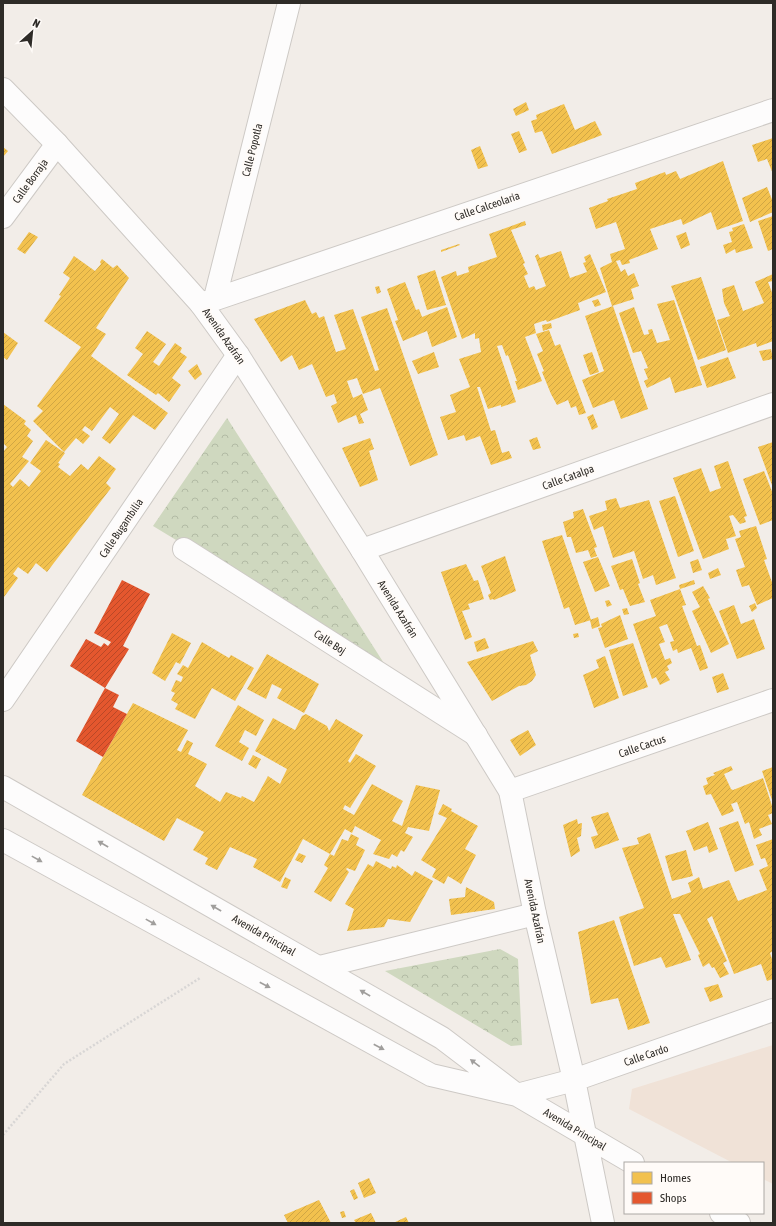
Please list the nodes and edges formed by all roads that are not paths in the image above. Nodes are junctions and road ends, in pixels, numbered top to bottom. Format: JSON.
{"nodes":[{"id":1,"x":289,"y":3,"type":"edge"},
{"id":2,"x":3,"y":89,"type":"edge"},
{"id":3,"x":773,"y":110,"type":"edge"},
{"id":4,"x":57,"y":144,"type":"junction"},
{"id":5,"x":3,"y":217,"type":"edge"},
{"id":6,"x":208,"y":301,"type":"junction"},
{"id":7,"x":238,"y":355,"type":"junction"},
{"id":8,"x":773,"y":404,"type":"edge"},
{"id":9,"x":184,"y":549,"type":"dead end"},
{"id":10,"x":362,"y":550,"type":"junction"},
{"id":11,"x":3,"y":700,"type":"edge"},
{"id":12,"x":773,"y":700,"type":"edge"},
{"id":13,"x":476,"y":735,"type":"junction"},
{"id":14,"x":3,"y":787,"type":"edge"},
{"id":15,"x":510,"y":791,"type":"junction"},
{"id":16,"x":3,"y":840,"type":"edge"},
{"id":17,"x":535,"y":914,"type":"junction"},
{"id":18,"x":320,"y":968,"type":"junction"},
{"id":19,"x":773,"y":1010,"type":"edge"},
{"id":20,"x":574,"y":1080,"type":"junction"},
{"id":21,"x":517,"y":1095,"type":"junction"},
{"id":22,"x":585,"y":1136,"type":"junction"},
{"id":23,"x":630,"y":1162,"type":"edge"},
{"id":24,"x":723,"y":1214,"type":"edge"},
{"id":25,"x":603,"y":1223,"type":"edge"},
{"id":26,"x":739,"y":1223,"type":"edge"}],
"edges":[{"from":1,"to":6,"type":"street","name":"Calle Popotla"},
{"from":2,"to":4,"type":"street","name":"Avenida Azafrán"},
{"from":3,"to":6,"type":"street","name":"Calle Calceolaria"},
{"from":4,"to":5,"type":"street","name":"Calle Borraja"},
{"from":4,"to":6,"type":"street","name":"Avenida Azafrán"},
{"from":6,"to":7,"type":"street","name":"Avenida Azafrán"},
{"from":7,"to":10,"type":"street","name":"Avenida Azafrán"},
{"from":7,"to":11,"type":"street","name":"Calle Bugambilia"},
{"from":8,"to":10,"type":"street","name":"Calle Catalpa"},
{"from":9,"to":13,"type":"street","name":"Calle Boj"},
{"from":10,"to":13,"type":"street","name":"Avenida Azafrán"},
{"from":12,"to":15,"type":"street","name":"Calle Cactus"},
{"from":13,"to":15,"type":"street","name":"Avenida Azafrán"},
{"from":18,"to":14,"type":"street","name":"Avenida Principal","one_way":true},
{"from":15,"to":17,"type":"street","name":"Avenida Azafrán"},
{"from":16,"to":21,"type":"street","name":"Avenida Principal","one_way":true},
{"from":17,"to":18,"type":"street"},
{"from":17,"to":20,"type":"street","name":"Avenida Azafrán"},
{"from":21,"to":18,"type":"street","name":"Avenida Principal","one_way":true},
{"from":19,"to":20,"type":"street","name":"Calle Cardo"},
{"from":20,"to":21,"type":"street","name":"Calle Cardo"},
{"from":20,"to":22,"type":"street","name":"Avenida Azafrán"},
{"from":21,"to":22,"type":"street","name":"Avenida Principal"},
{"from":22,"to":23,"type":"street","name":"Avenida Principal"},
{"from":22,"to":25,"type":"street","name":"Avenida Azafrán"},
{"from":24,"to":26,"type":"street"}]}
